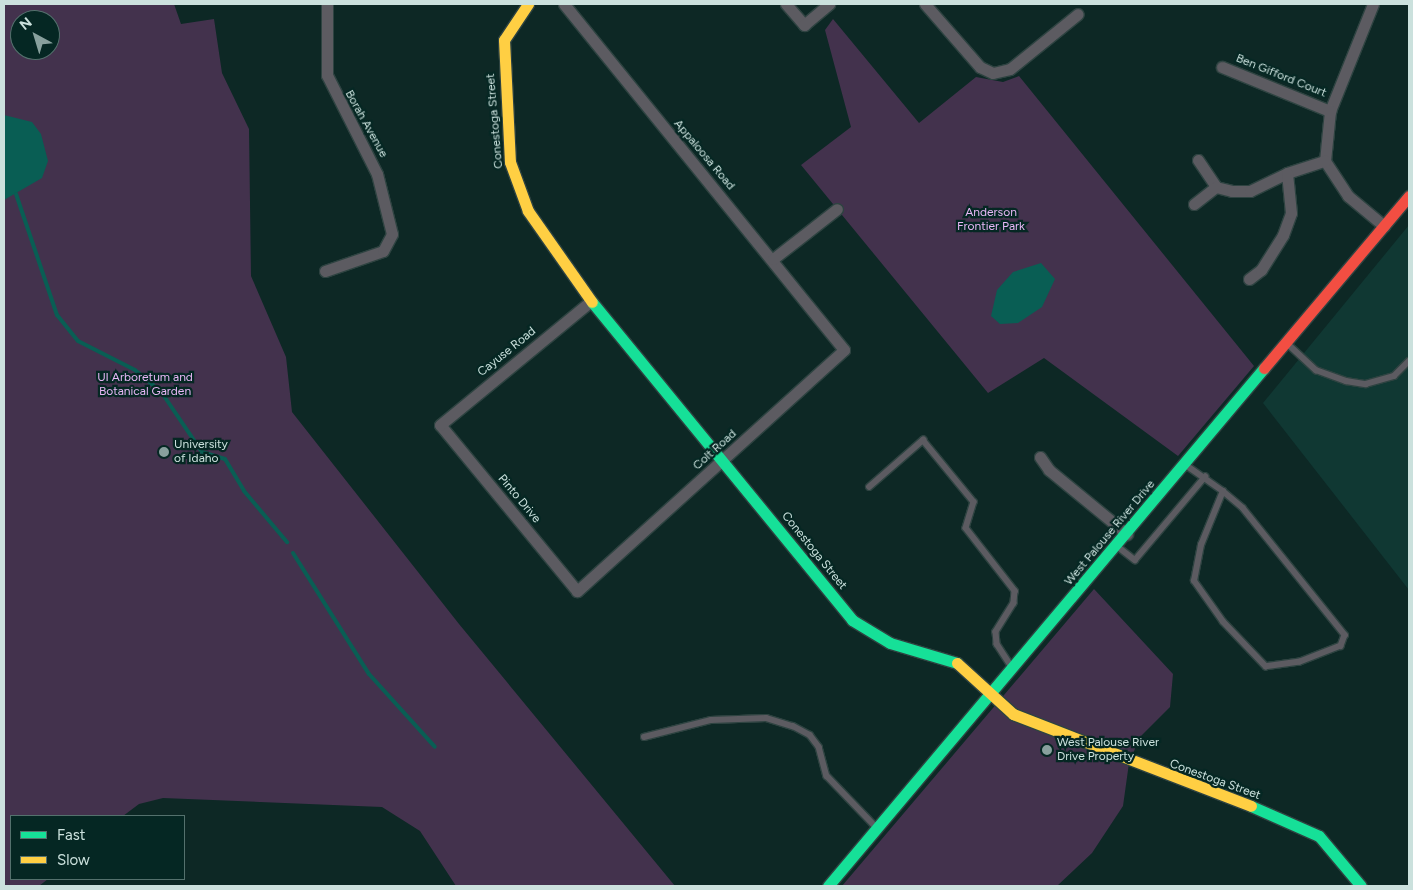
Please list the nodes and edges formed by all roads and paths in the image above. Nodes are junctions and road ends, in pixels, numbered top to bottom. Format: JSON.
{"nodes":[{"id":1,"x":327,"y":4,"type":"edge"},
{"id":2,"x":528,"y":4,"type":"edge"},
{"id":3,"x":564,"y":4,"type":"edge"},
{"id":4,"x":786,"y":4,"type":"edge"},
{"id":5,"x":829,"y":4,"type":"edge"},
{"id":6,"x":925,"y":4,"type":"edge"},
{"id":7,"x":1373,"y":4,"type":"edge"},
{"id":8,"x":1078,"y":14,"type":"dead end"},
{"id":9,"x":1222,"y":67,"type":"dead end"},
{"id":10,"x":1330,"y":111,"type":"junction"},
{"id":11,"x":1198,"y":160,"type":"dead end"},
{"id":12,"x":1325,"y":161,"type":"junction"},
{"id":13,"x":1287,"y":173,"type":"junction"},
{"id":14,"x":1216,"y":187,"type":"junction"},
{"id":15,"x":1409,"y":196,"type":"edge"},
{"id":16,"x":1194,"y":204,"type":"dead end"},
{"id":17,"x":838,"y":209,"type":"dead end"},
{"id":18,"x":1384,"y":226,"type":"junction"},
{"id":19,"x":773,"y":259,"type":"junction"},
{"id":20,"x":325,"y":271,"type":"dead end"},
{"id":21,"x":1248,"y":280,"type":"dead end"},
{"id":22,"x":591,"y":301,"type":"junction"},
{"id":23,"x":824,"y":323,"type":"joint"},
{"id":24,"x":1287,"y":343,"type":"junction"},
{"id":25,"x":1409,"y":361,"type":"edge"},
{"id":26,"x":440,"y":425,"type":"joint"},
{"id":27,"x":1040,"y":457,"type":"dead end"},
{"id":28,"x":724,"y":461,"type":"junction"},
{"id":29,"x":1186,"y":465,"type":"junction"},
{"id":30,"x":1205,"y":478,"type":"junction"},
{"id":31,"x":869,"y":487,"type":"dead end"},
{"id":32,"x":1223,"y":491,"type":"junction"},
{"id":33,"x":1126,"y":534,"type":"junction"},
{"id":34,"x":1116,"y":546,"type":"junction"},
{"id":35,"x":577,"y":591,"type":"joint"},
{"id":36,"x":1013,"y":668,"type":"junction"},
{"id":37,"x":991,"y":694,"type":"junction"},
{"id":38,"x":644,"y":737,"type":"dead end"},
{"id":39,"x":877,"y":828,"type":"junction"},
{"id":40,"x":828,"y":886,"type":"edge"},
{"id":41,"x":1361,"y":886,"type":"edge"}],
"edges":[{"from":1,"to":20,"type":"street","name":"Borah Avenue"},
{"from":2,"to":22,"type":"street","name":"Conestoga Street"},
{"from":3,"to":19,"type":"street","name":"Appaloosa Road"},
{"from":4,"to":5,"type":"street"},
{"from":6,"to":8,"type":"street"},
{"from":7,"to":10,"type":"street"},
{"from":9,"to":10,"type":"street","name":"Ben Gifford Court"},
{"from":10,"to":12,"type":"street"},
{"from":11,"to":14,"type":"street"},
{"from":12,"to":13,"type":"street"},
{"from":12,"to":18,"type":"street"},
{"from":13,"to":14,"type":"street"},
{"from":13,"to":21,"type":"street"},
{"from":14,"to":16,"type":"street"},
{"from":15,"to":18,"type":"street","name":"West Palouse River Drive"},
{"from":17,"to":19,"type":"street"},
{"from":18,"to":24,"type":"street","name":"West Palouse River Drive"},
{"from":19,"to":23,"type":"street","name":"Appaloosa Road"},
{"from":22,"to":26,"type":"street","name":"Cayuse Road"},
{"from":22,"to":28,"type":"street","name":"Conestoga Street"},
{"from":23,"to":28,"type":"street","name":"Colt Road"},
{"from":24,"to":25,"type":"lane"},
{"from":24,"to":29,"type":"street","name":"West Palouse River Drive"},
{"from":26,"to":35,"type":"street","name":"Pinto Drive"},
{"from":27,"to":33,"type":"street"},
{"from":28,"to":35,"type":"street","name":"Colt Road"},
{"from":28,"to":37,"type":"street","name":"Conestoga Street"},
{"from":29,"to":30,"type":"lane"},
{"from":29,"to":33,"type":"street","name":"West Palouse River Drive"},
{"from":30,"to":32,"type":"lane"},
{"from":30,"to":34,"type":"lane"},
{"from":31,"to":36,"type":"lane"},
{"from":32,"to":32,"type":"lane"},
{"from":33,"to":34,"type":"street","name":"West Palouse River Drive"},
{"from":34,"to":36,"type":"street","name":"West Palouse River Drive"},
{"from":36,"to":37,"type":"street","name":"West Palouse River Drive"},
{"from":37,"to":39,"type":"street","name":"West Palouse River Drive"},
{"from":37,"to":41,"type":"street","name":"Conestoga Street"},
{"from":38,"to":39,"type":"lane"},
{"from":39,"to":40,"type":"street","name":"West Palouse River Drive"}]}
